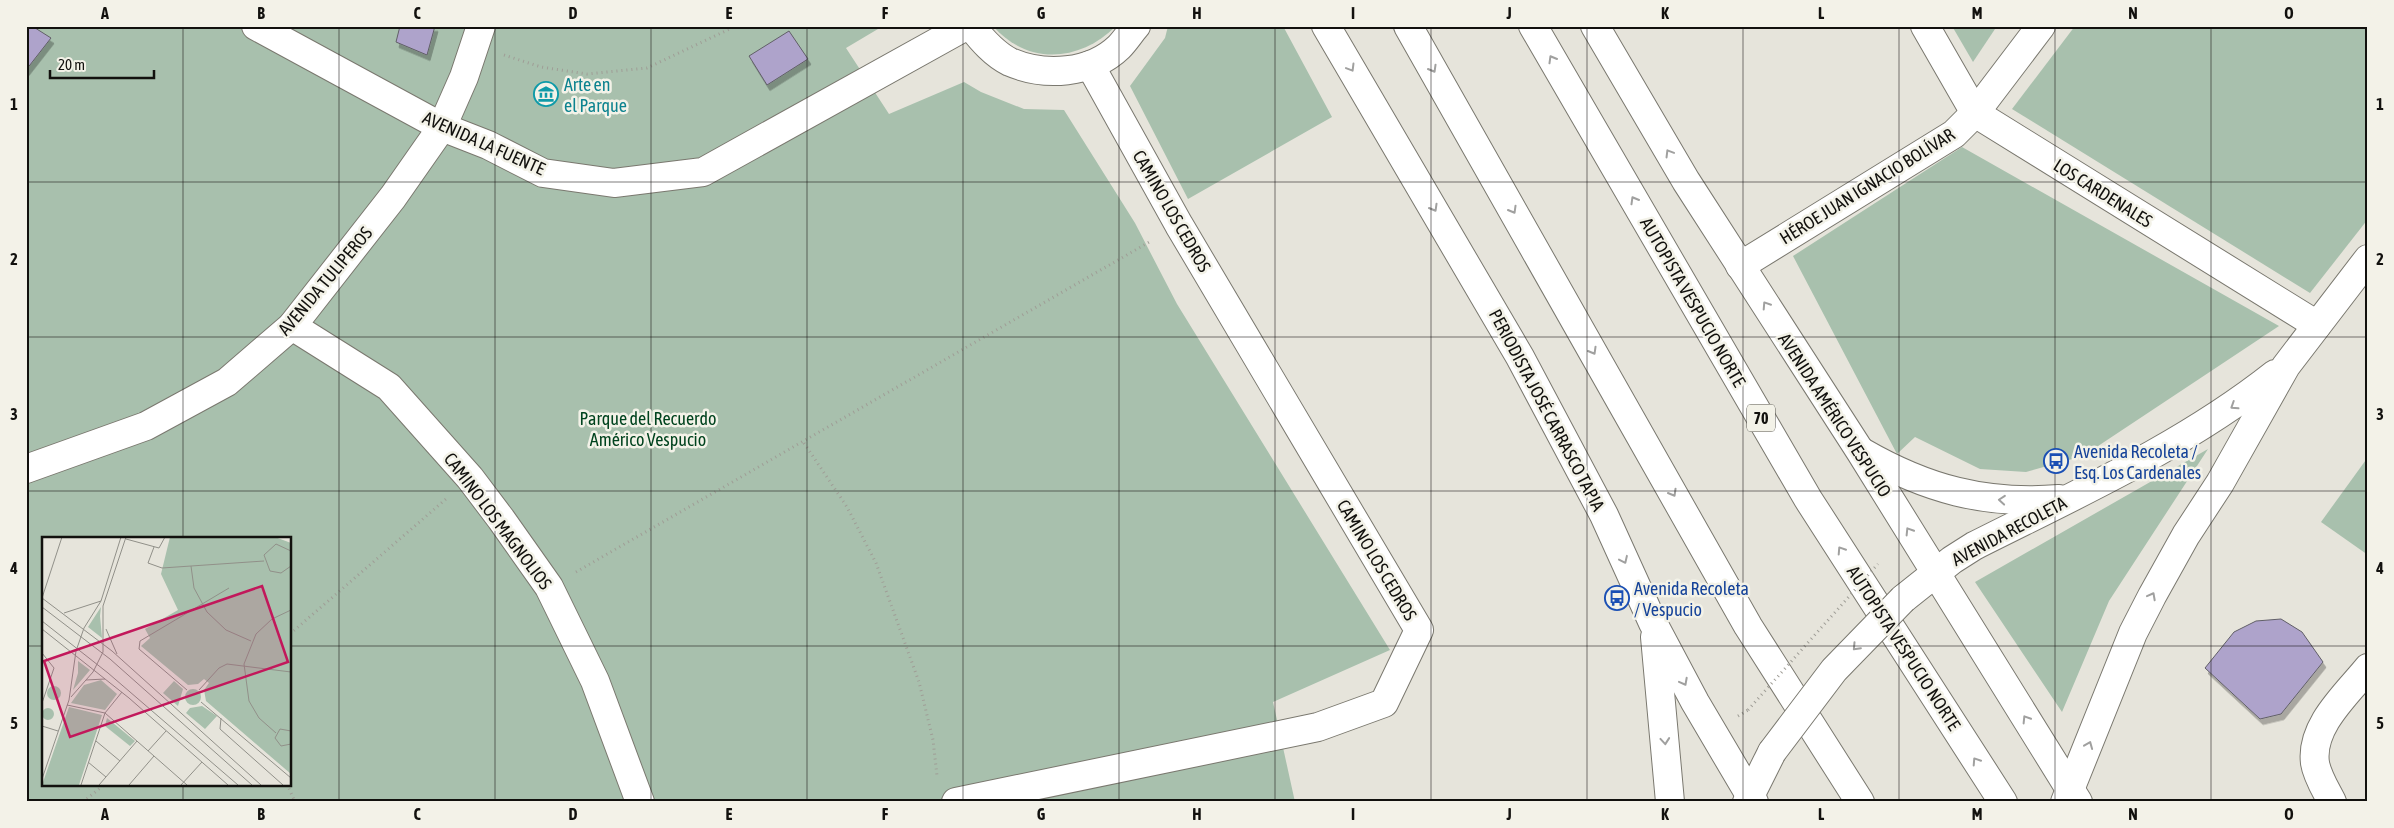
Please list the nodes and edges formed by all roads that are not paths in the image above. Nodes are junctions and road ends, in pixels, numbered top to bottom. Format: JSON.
{"nodes":[{"id":1,"x":256,"y":26,"type":"edge"},
{"id":2,"x":966,"y":26,"type":"edge"},
{"id":3,"x":971,"y":26,"type":"edge"},
{"id":4,"x":1136,"y":26,"type":"edge"},
{"id":5,"x":1326,"y":26,"type":"edge"},
{"id":6,"x":1408,"y":26,"type":"edge"},
{"id":7,"x":1533,"y":26,"type":"edge"},
{"id":8,"x":1595,"y":26,"type":"edge"},
{"id":9,"x":1925,"y":26,"type":"edge"},
{"id":10,"x":2041,"y":26,"type":"edge"},
{"id":11,"x":478,"y":36,"type":"edge"},
{"id":12,"x":1090,"y":65,"type":"junction"},
{"id":13,"x":1975,"y":113,"type":"junction"},
{"id":14,"x":442,"y":127,"type":"junction"},
{"id":15,"x":2368,"y":259,"type":"edge"},
{"id":16,"x":1740,"y":266,"type":"junction"},
{"id":17,"x":2317,"y":325,"type":"junction"},
{"id":18,"x":292,"y":326,"type":"junction"},
{"id":19,"x":2286,"y":366,"type":"junction"},
{"id":20,"x":1860,"y":451,"type":"junction"},
{"id":21,"x":26,"y":469,"type":"edge"},
{"id":22,"x":2068,"y":499,"type":"junction"},
{"id":23,"x":1935,"y":573,"type":"junction"},
{"id":24,"x":1653,"y":623,"type":"junction"},
{"id":25,"x":2368,"y":668,"type":"edge"},
{"id":26,"x":947,"y":793,"type":"edge"},
{"id":27,"x":2071,"y":798,"type":"edge"},
{"id":28,"x":1750,"y":800,"type":"edge"},
{"id":29,"x":640,"y":802,"type":"edge"},
{"id":30,"x":1670,"y":802,"type":"edge"},
{"id":31,"x":1860,"y":802,"type":"edge"},
{"id":32,"x":2003,"y":802,"type":"edge"},
{"id":33,"x":2332,"y":802,"type":"edge"}],
"edges":[{"from":1,"to":14,"type":"main road","name":"AVENIDA LA FUENTE"},
{"from":2,"to":14,"type":"main road","name":"AVENIDA LA FUENTE"},
{"from":3,"to":12,"type":"main road"},
{"from":4,"to":12,"type":"main road"},
{"from":5,"to":24,"type":"main road","name":"PERIODISTA JOSÉ CARRASCO TAPIA","one_way":true},
{"from":6,"to":31,"type":"main road","one_way":true},
{"from":32,"to":7,"type":"main road","name":"AUTOPISTA VESPUCIO NORTE","number":"70","one_way":true},
{"from":16,"to":8,"type":"main road","name":"AVENIDA AMÉRICO VESPUCIO","one_way":true},
{"from":9,"to":13,"type":"main road","name":"LOS CARDENALES"},
{"from":10,"to":13,"type":"main road","name":"HÉROE JUAN IGNACIO BOLÍVAR"},
{"from":11,"to":14,"type":"main road","name":"AVENIDA TULIPEROS"},
{"from":12,"to":26,"type":"main road","name":"CAMINO LOS CEDROS"},
{"from":13,"to":16,"type":"main road","name":"HÉROE JUAN IGNACIO BOLÍVAR"},
{"from":13,"to":17,"type":"main road","name":"LOS CARDENALES"},
{"from":14,"to":18,"type":"main road","name":"AVENIDA TULIPEROS"},
{"from":15,"to":17,"type":"main road","name":"AVENIDA RECOLETA"},
{"from":20,"to":16,"type":"main road","name":"AVENIDA AMÉRICO VESPUCIO","one_way":true},
{"from":17,"to":19,"type":"main road","name":"AVENIDA RECOLETA"},
{"from":18,"to":21,"type":"main road","name":"AVENIDA TULIPEROS"},
{"from":18,"to":29,"type":"main road","name":"CAMINO LOS MAGNOLIOS"},
{"from":19,"to":22,"type":"main road","name":"AVENIDA RECOLETA","one_way":true},
{"from":27,"to":19,"type":"main road","name":"AVENIDA RECOLETA","one_way":true},
{"from":22,"to":20,"type":"main road","one_way":true},
{"from":23,"to":20,"type":"main road","name":"AVENIDA AMÉRICO VESPUCIO","one_way":true},
{"from":22,"to":23,"type":"main road","name":"AVENIDA RECOLETA"},
{"from":27,"to":23,"type":"main road","name":"AVENIDA AMÉRICO VESPUCIO","one_way":true},
{"from":23,"to":28,"type":"main road","name":"AVENIDA RECOLETA","one_way":true,"bridge":true},
{"from":24,"to":28,"type":"main road","name":"PERIODISTA JOSÉ CARRASCO TAPIA","one_way":true},
{"from":24,"to":30,"type":"main road","one_way":true},
{"from":25,"to":33,"type":"main road"}]}
